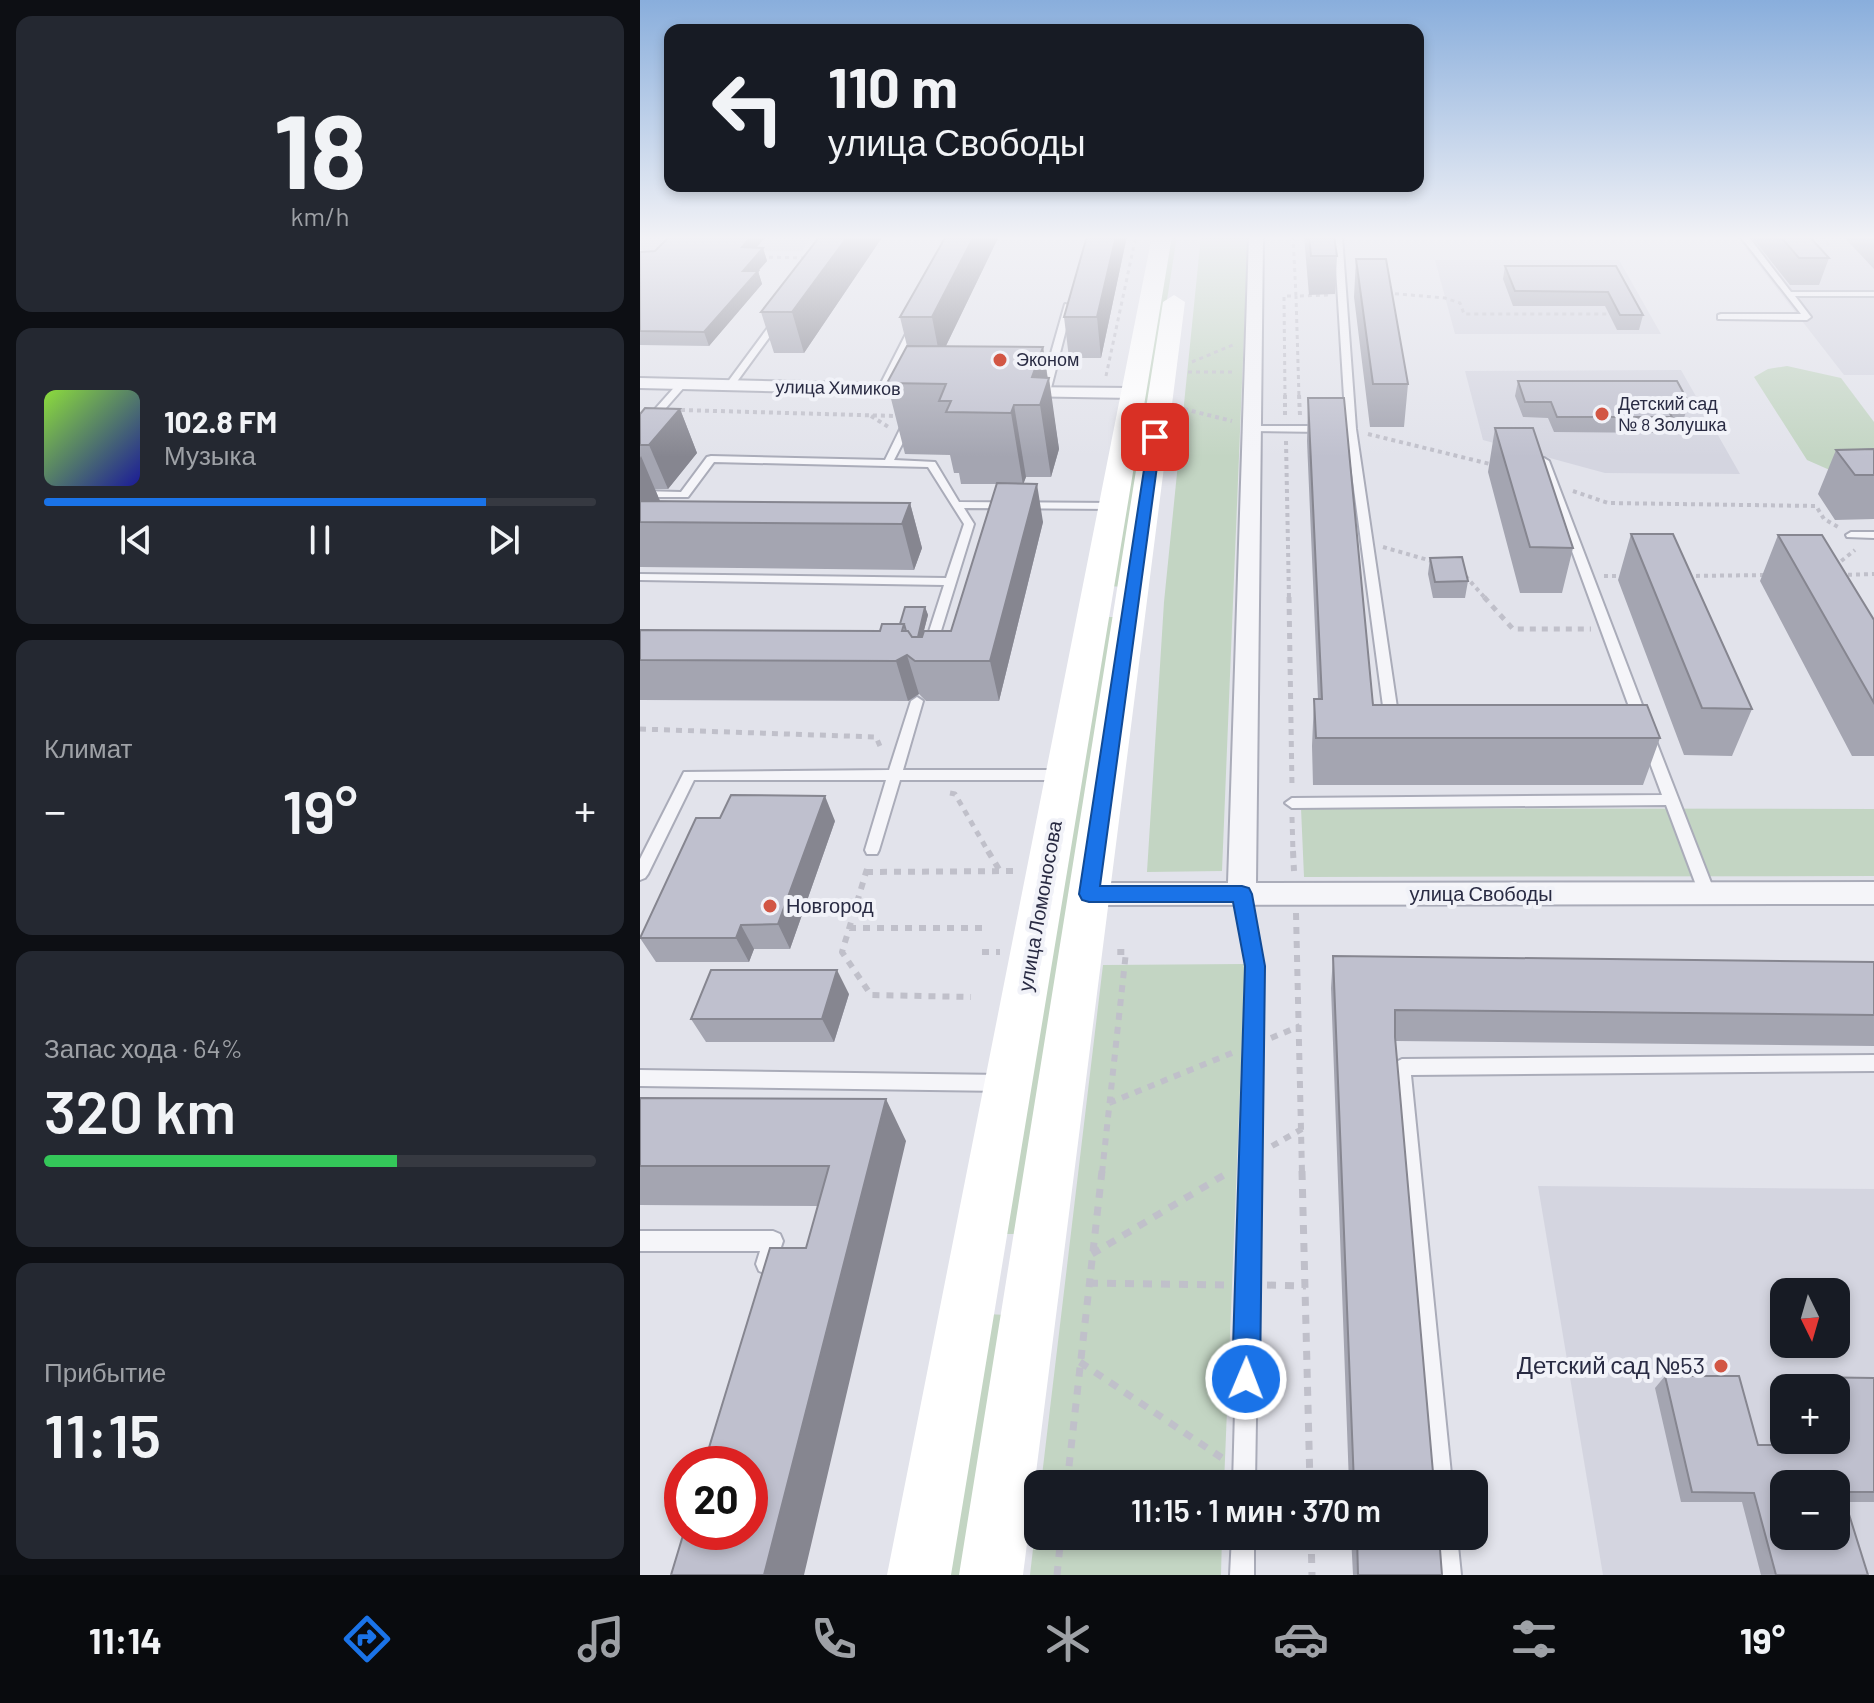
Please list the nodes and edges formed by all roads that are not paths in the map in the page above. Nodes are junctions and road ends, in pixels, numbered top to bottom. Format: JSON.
{"nodes":[{"id":1,"x":786,"y":309,"type":"edge"},
{"id":2,"x":1068,"y":310,"type":"edge"},
{"id":3,"x":1148,"y":310,"type":"edge"},
{"id":4,"x":1170,"y":310,"type":"edge"},
{"id":5,"x":1252,"y":310,"type":"edge"},
{"id":6,"x":1345,"y":310,"type":"edge"},
{"id":7,"x":1801,"y":310,"type":"edge"},
{"id":8,"x":1721,"y":317,"type":"dead end"},
{"id":9,"x":918,"y":320,"type":"edge"},
{"id":10,"x":640,"y":383,"type":"edge"},
{"id":11,"x":682,"y":384,"type":"junction"},
{"id":12,"x":730,"y":385,"type":"junction"},
{"id":13,"x":883,"y":389,"type":"junction"},
{"id":14,"x":999,"y":391,"type":"edge"},
{"id":15,"x":1045,"y":392,"type":"junction"},
{"id":16,"x":1132,"y":393,"type":"junction"},
{"id":17,"x":927,"y":395,"type":"edge"},
{"id":18,"x":911,"y":417,"type":"edge"},
{"id":19,"x":1253,"y":429,"type":"junction"},
{"id":20,"x":1351,"y":429,"type":"junction"},
{"id":21,"x":640,"y":432,"type":"edge"},
{"id":22,"x":888,"y":463,"type":"junction"},
{"id":23,"x":1545,"y":464,"type":"edge"},
{"id":24,"x":640,"y":494,"type":"edge"},
{"id":25,"x":956,"y":505,"type":"junction"},
{"id":26,"x":1113,"y":506,"type":"junction"},
{"id":27,"x":1851,"y":535,"type":"road end"},
{"id":28,"x":1874,"y":535,"type":"edge"},
{"id":29,"x":640,"y":577,"type":"edge"},
{"id":30,"x":951,"y":582,"type":"junction"},
{"id":31,"x":1113,"y":602,"type":"junction"},
{"id":32,"x":927,"y":657,"type":"edge"},
{"id":33,"x":917,"y":701,"type":"dead end"},
{"id":34,"x":1394,"y":736,"type":"edge"},
{"id":35,"x":1631,"y":736,"type":"edge"},
{"id":36,"x":1647,"y":736,"type":"junction"},
{"id":37,"x":894,"y":775,"type":"junction"},
{"id":38,"x":1064,"y":775,"type":"junction"},
{"id":39,"x":1671,"y":800,"type":"junction"},
{"id":40,"x":1292,"y":803,"type":"road end"},
{"id":41,"x":872,"y":850,"type":"road end"},
{"id":42,"x":640,"y":874,"type":"edge"},
{"id":43,"x":1707,"y":893,"type":"junction"},
{"id":44,"x":1874,"y":893,"type":"edge"},
{"id":45,"x":1089,"y":894,"type":"junction"},
{"id":46,"x":1242,"y":894,"type":"junction"},
{"id":47,"x":1874,"y":1063,"type":"edge"},
{"id":48,"x":640,"y":1078,"type":"edge"},
{"id":49,"x":1008,"y":1083,"type":"junction"},
{"id":50,"x":640,"y":1241,"type":"edge"},
{"id":51,"x":974,"y":1274,"type":"junction"},
{"id":52,"x":1062,"y":1279,"type":"junction"},
{"id":53,"x":759,"y":1286,"type":"edge"},
{"id":54,"x":1244,"y":1470,"type":"edge"},
{"id":55,"x":1440,"y":1470,"type":"edge"},
{"id":56,"x":1243,"y":1550,"type":"edge"},
{"id":57,"x":1447,"y":1550,"type":"edge"},
{"id":58,"x":919,"y":1575,"type":"edge"},
{"id":59,"x":991,"y":1575,"type":"edge"},
{"id":60,"x":1242,"y":1575,"type":"edge"},
{"id":61,"x":1449,"y":1575,"type":"edge"}],
"edges":[{"from":1,"to":12,"type":"lane"},
{"from":2,"to":15,"type":"lane"},
{"from":3,"to":16,"type":"main road","name":"улица Ломоносова"},
{"from":4,"to":31,"type":"main road","name":"улица Ломоносова"},
{"from":5,"to":19,"type":"street"},
{"from":6,"to":20,"type":"lane"},
{"from":7,"to":8,"type":"lane"},
{"from":9,"to":13,"type":"lane"},
{"from":10,"to":11,"type":"street","name":"улица Химиков"},
{"from":11,"to":12,"type":"street","name":"улица Химиков"},
{"from":11,"to":21,"type":"lane"},
{"from":12,"to":13,"type":"street","name":"улица Химиков"},
{"from":13,"to":17,"type":"street","name":"улица Химиков"},
{"from":14,"to":15,"type":"street"},
{"from":15,"to":16,"type":"street"},
{"from":16,"to":26,"type":"main road","name":"улица Ломоносова"},
{"from":18,"to":22,"type":"lane"},
{"from":19,"to":20,"type":"lane"},
{"from":19,"to":46,"type":"street"},
{"from":20,"to":34,"type":"lane"},
{"from":22,"to":24,"type":"lane"},
{"from":22,"to":25,"type":"lane"},
{"from":23,"to":36,"type":"lane"},
{"from":25,"to":26,"type":"lane"},
{"from":25,"to":30,"type":"lane"},
{"from":26,"to":31,"type":"main road","name":"улица Ломоносова"},
{"from":27,"to":28,"type":"lane"},
{"from":29,"to":30,"type":"lane"},
{"from":30,"to":32,"type":"lane"},
{"from":31,"to":38,"type":"main road","name":"улица Ломоносова"},
{"from":31,"to":45,"type":"main road","name":"улица Ломоносова"},
{"from":33,"to":37,"type":"lane"},
{"from":35,"to":36,"type":"lane"},
{"from":36,"to":39,"type":"lane"},
{"from":37,"to":38,"type":"lane"},
{"from":37,"to":41,"type":"lane"},
{"from":37,"to":42,"type":"lane"},
{"from":38,"to":49,"type":"main road","name":"улица Ломоносова"},
{"from":39,"to":40,"type":"lane"},
{"from":39,"to":43,"type":"lane"},
{"from":43,"to":44,"type":"street","name":"улица Свободы"},
{"from":43,"to":46,"type":"street","name":"улица Свободы"},
{"from":45,"to":46,"type":"street","name":"улица Свободы"},
{"from":45,"to":52,"type":"main road","name":"улица Ломоносова"},
{"from":46,"to":54,"type":"lane"},
{"from":47,"to":55,"type":"lane"},
{"from":48,"to":49,"type":"lane"},
{"from":49,"to":51,"type":"main road","name":"улица Ломоносова"},
{"from":50,"to":53,"type":"lane"},
{"from":51,"to":52,"type":"main road"},
{"from":51,"to":58,"type":"main road","name":"улица Ломоносова"},
{"from":52,"to":59,"type":"main road","name":"улица Ломоносова"},
{"from":56,"to":60,"type":"lane"},
{"from":57,"to":61,"type":"lane"}]}
